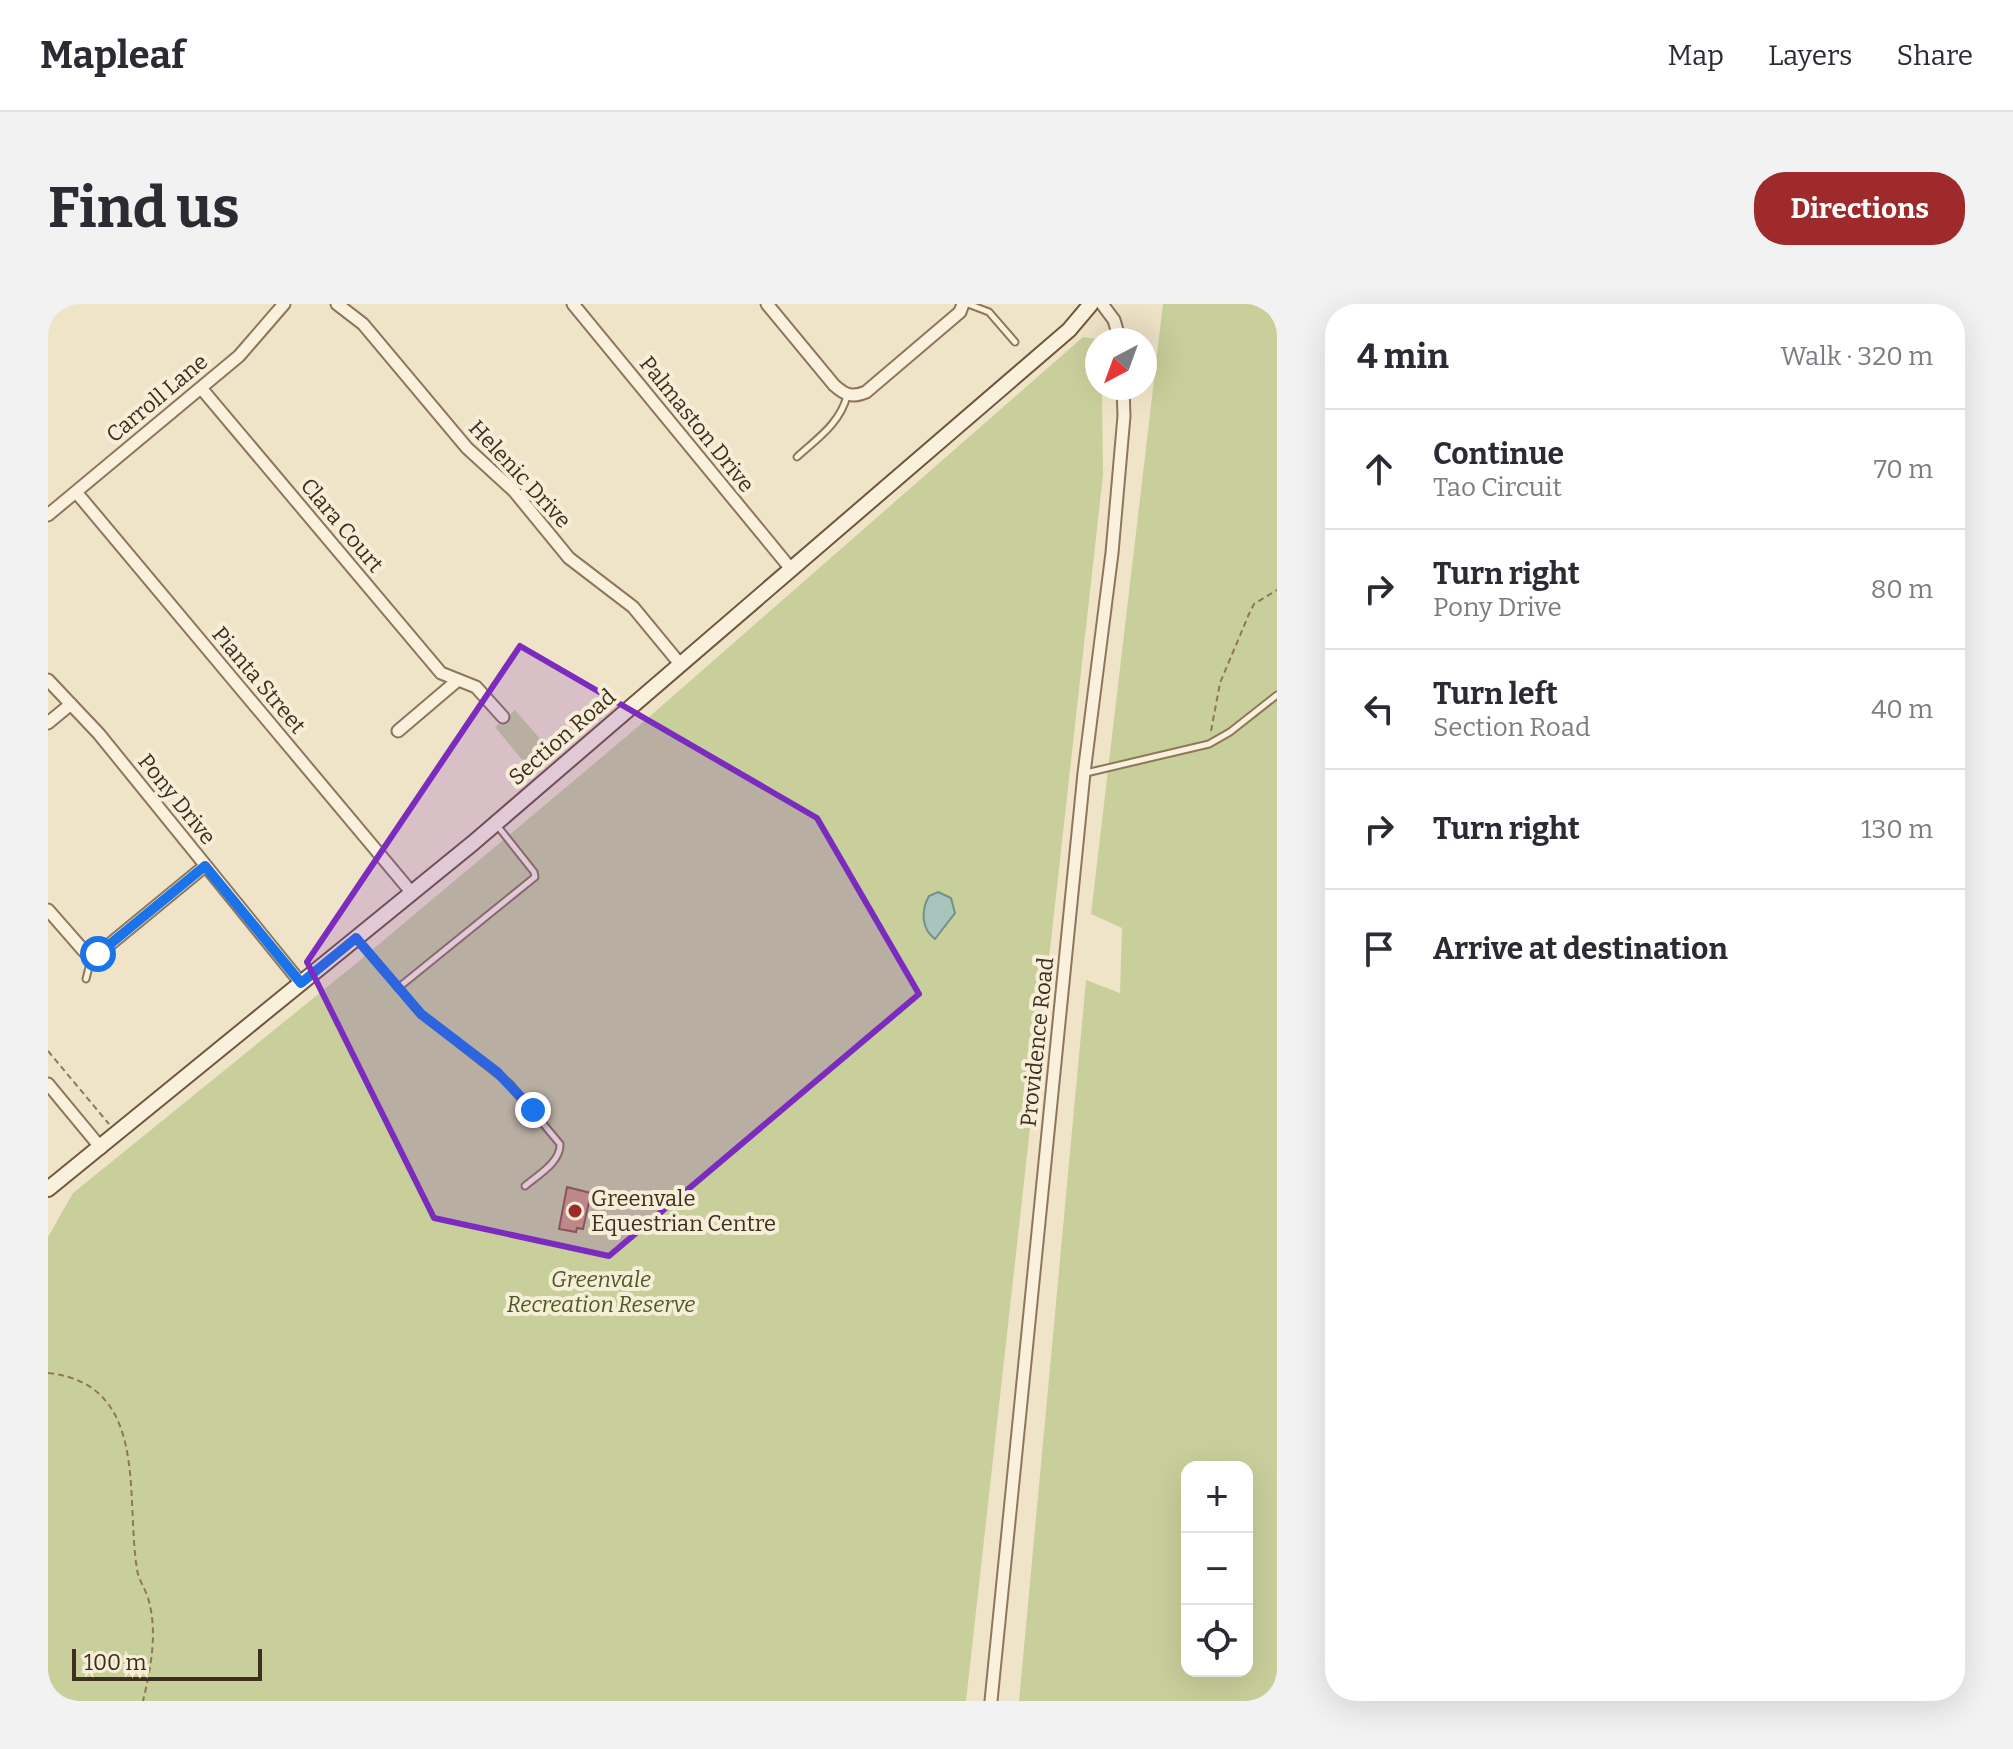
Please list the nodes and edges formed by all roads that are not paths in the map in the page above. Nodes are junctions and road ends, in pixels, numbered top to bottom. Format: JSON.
{"nodes":[{"id":1,"x":284,"y":304,"type":"edge"},
{"id":2,"x":337,"y":304,"type":"edge"},
{"id":3,"x":573,"y":304,"type":"edge"},
{"id":4,"x":966,"y":304,"type":"edge"},
{"id":5,"x":1091,"y":304,"type":"edge"},
{"id":6,"x":1102,"y":304,"type":"edge"},
{"id":7,"x":769,"y":305,"type":"edge"},
{"id":8,"x":1116,"y":328,"type":"edge"},
{"id":9,"x":1015,"y":342,"type":"dead end"},
{"id":10,"x":201,"y":388,"type":"junction"},
{"id":11,"x":848,"y":395,"type":"junction"},
{"id":12,"x":1123,"y":400,"type":"edge"},
{"id":13,"x":797,"y":457,"type":"dead end"},
{"id":14,"x":76,"y":492,"type":"junction"},
{"id":15,"x":48,"y":515,"type":"edge"},
{"id":16,"x":791,"y":569,"type":"junction"},
{"id":17,"x":680,"y":664,"type":"junction"},
{"id":18,"x":48,"y":680,"type":"edge"},
{"id":19,"x":458,"y":680,"type":"junction"},
{"id":20,"x":1277,"y":695,"type":"edge"},
{"id":21,"x":71,"y":704,"type":"junction"},
{"id":22,"x":503,"y":717,"type":"dead end"},
{"id":23,"x":48,"y":723,"type":"edge"},
{"id":24,"x":398,"y":731,"type":"dead end"},
{"id":25,"x":1084,"y":773,"type":"junction"},
{"id":26,"x":495,"y":823,"type":"junction"},
{"id":27,"x":205,"y":866,"type":"junction"},
{"id":28,"x":412,"y":893,"type":"junction"},
{"id":29,"x":48,"y":910,"type":"edge"},
{"id":30,"x":356,"y":938,"type":"junction"},
{"id":31,"x":92,"y":955,"type":"junction"},
{"id":32,"x":86,"y":979,"type":"dead end"},
{"id":33,"x":301,"y":983,"type":"junction"},
{"id":34,"x":398,"y":988,"type":"junction"},
{"id":35,"x":48,"y":1084,"type":"edge"},
{"id":36,"x":101,"y":1148,"type":"junction"},
{"id":37,"x":525,"y":1186,"type":"dead end"},
{"id":38,"x":48,"y":1189,"type":"edge"},
{"id":39,"x":991,"y":1701,"type":"edge"}],
"edges":[{"from":1,"to":10,"type":"street","name":"Carroll Lane"},
{"from":2,"to":17,"type":"street","name":"Helenic Drive"},
{"from":3,"to":16,"type":"street","name":"Palmaston Drive"},
{"from":4,"to":9,"type":"lane"},
{"from":4,"to":11,"type":"street"},
{"from":5,"to":16,"type":"street","name":"Section Road"},
{"from":6,"to":8,"type":"street"},
{"from":7,"to":11,"type":"street"},
{"from":10,"to":14,"type":"street","name":"Carroll Lane"},
{"from":10,"to":19,"type":"street","name":"Clara Court"},
{"from":11,"to":13,"type":"lane"},
{"from":12,"to":25,"type":"street","name":"Providence Road"},
{"from":14,"to":15,"type":"street","name":"Carroll Lane"},
{"from":14,"to":28,"type":"street","name":"Pianta Street"},
{"from":16,"to":17,"type":"street","name":"Section Road"},
{"from":17,"to":26,"type":"street","name":"Section Road"},
{"from":18,"to":21,"type":"street","name":"Pony Drive"},
{"from":19,"to":22,"type":"street","name":"Clara Court"},
{"from":19,"to":24,"type":"street"},
{"from":20,"to":25,"type":"lane"},
{"from":21,"to":23,"type":"street"},
{"from":21,"to":27,"type":"street","name":"Pony Drive"},
{"from":25,"to":39,"type":"street","name":"Providence Road"},
{"from":26,"to":28,"type":"street","name":"Section Road"},
{"from":26,"to":34,"type":"lane"},
{"from":27,"to":31,"type":"street"},
{"from":27,"to":33,"type":"street","name":"Pony Drive"},
{"from":28,"to":30,"type":"street","name":"Section Road"},
{"from":29,"to":31,"type":"street"},
{"from":30,"to":33,"type":"street","name":"Section Road"},
{"from":30,"to":34,"type":"lane"},
{"from":31,"to":32,"type":"lane"},
{"from":33,"to":36,"type":"street","name":"Section Road"},
{"from":34,"to":37,"type":"lane"},
{"from":35,"to":36,"type":"street"},
{"from":36,"to":38,"type":"street","name":"Section Road"}]}
